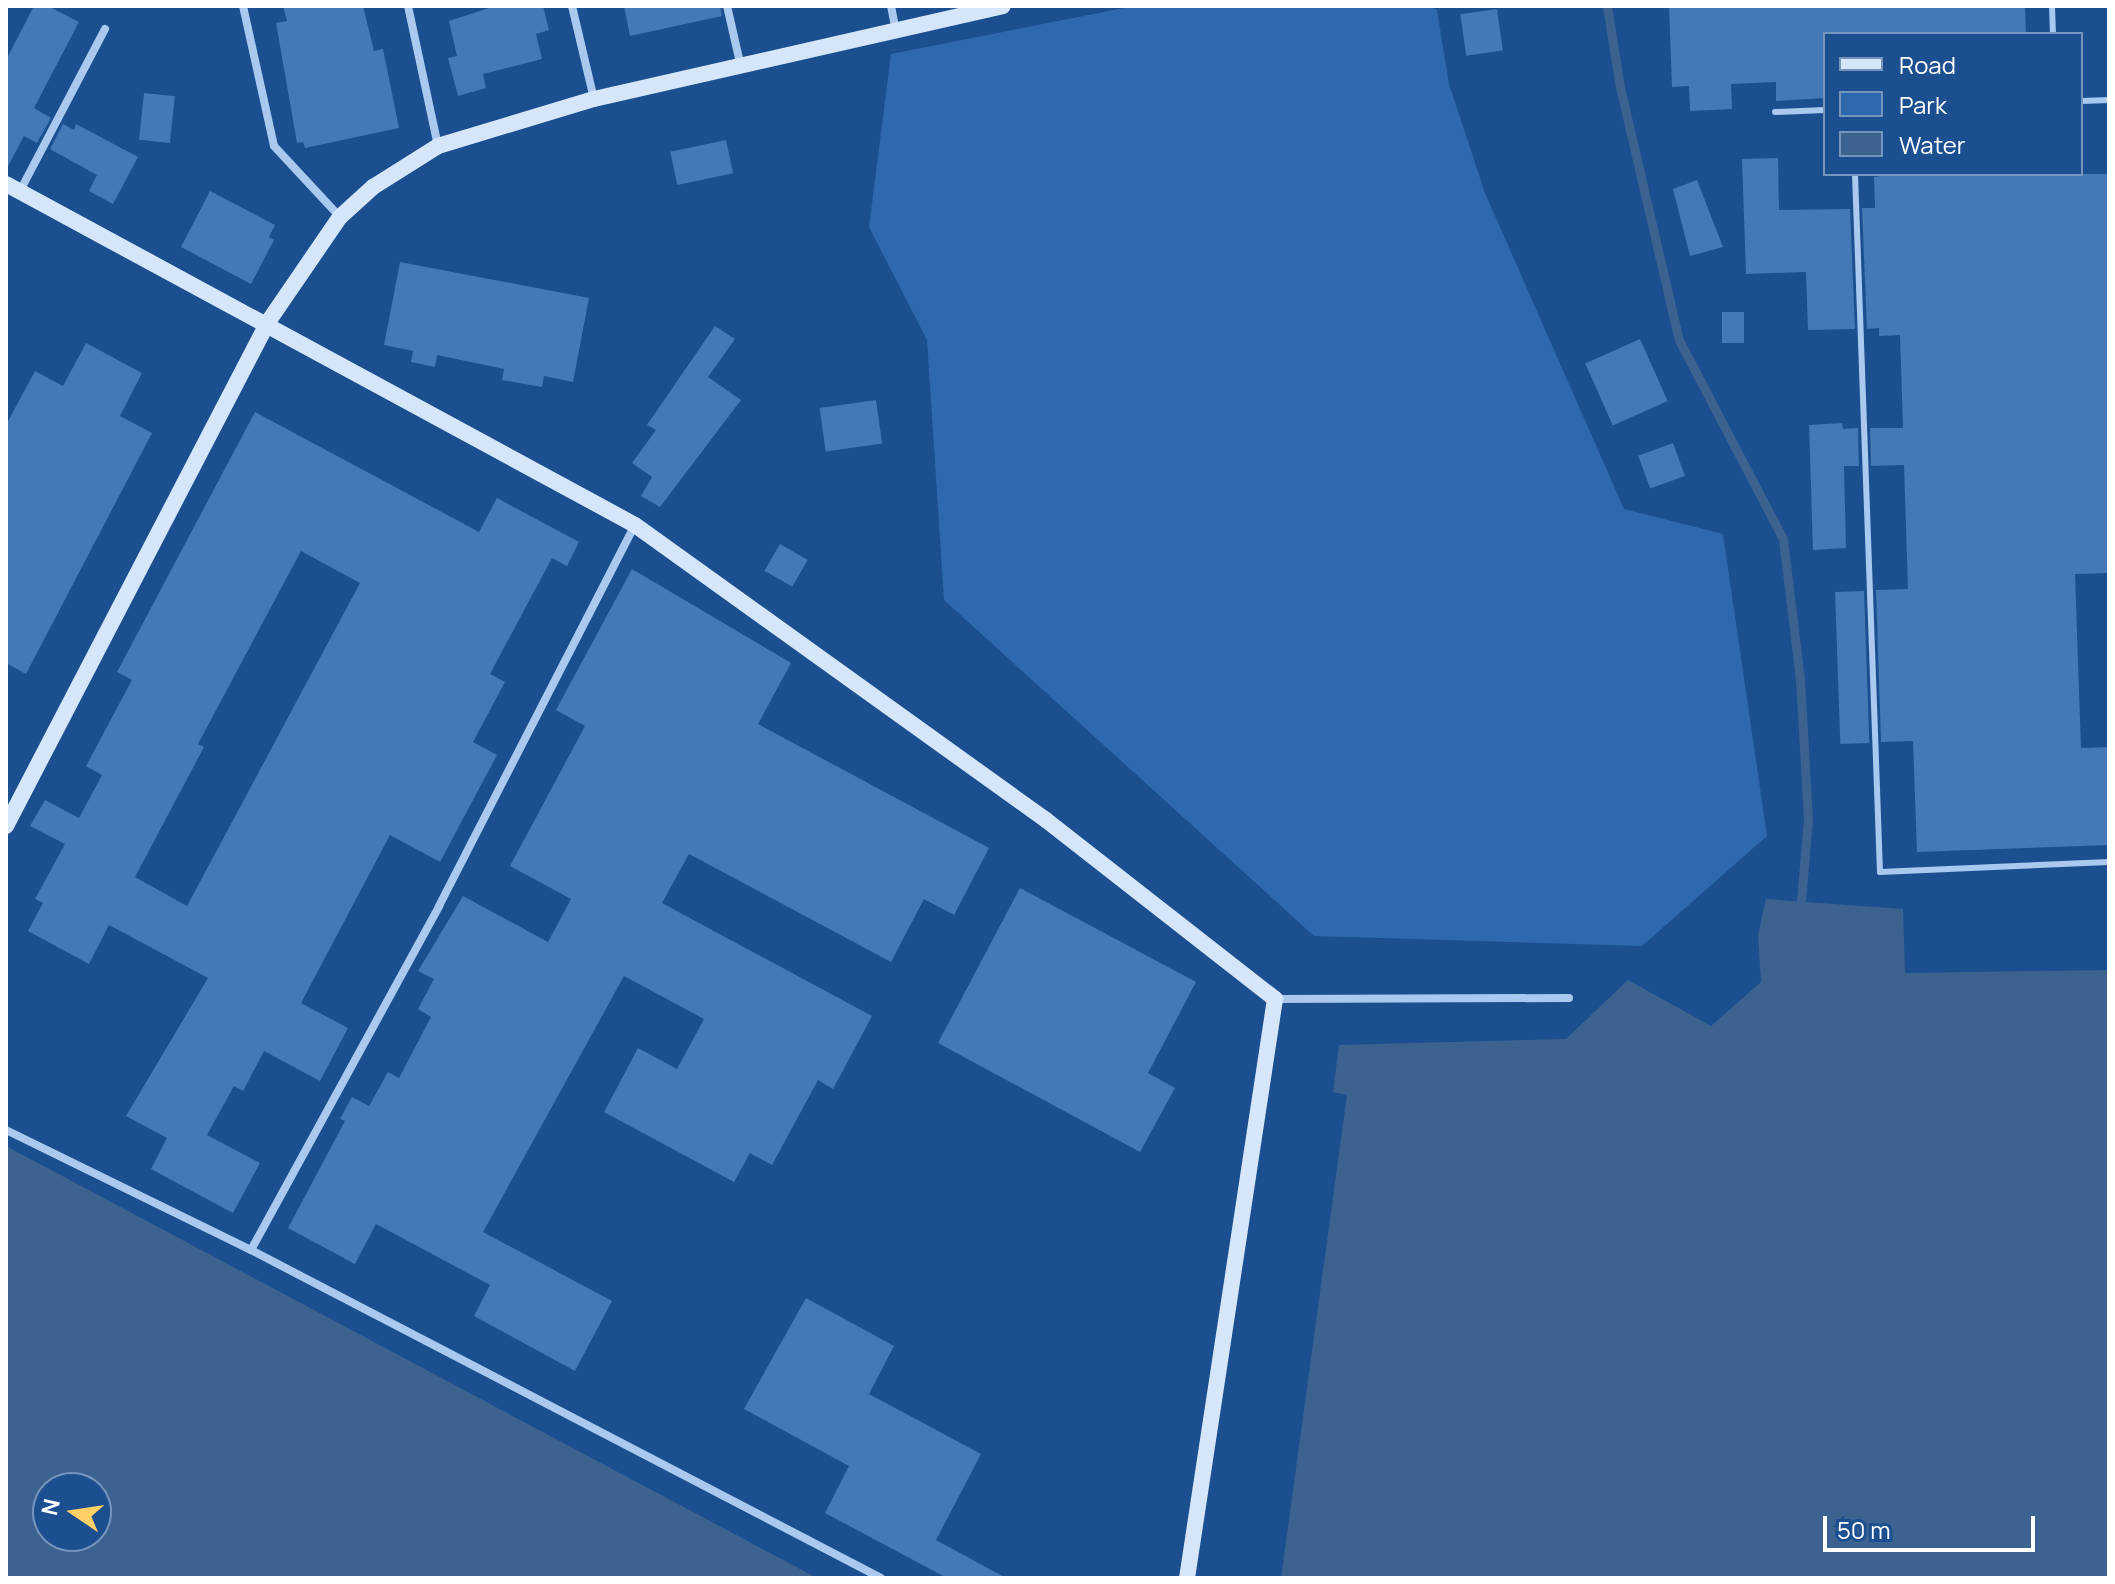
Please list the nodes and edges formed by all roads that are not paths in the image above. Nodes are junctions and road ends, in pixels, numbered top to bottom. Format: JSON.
{"nodes":[{"id":1,"x":243,"y":6,"type":"edge"},
{"id":2,"x":408,"y":6,"type":"edge"},
{"id":3,"x":572,"y":6,"type":"edge"},
{"id":4,"x":727,"y":6,"type":"edge"},
{"id":5,"x":891,"y":6,"type":"edge"},
{"id":6,"x":1003,"y":6,"type":"edge"},
{"id":7,"x":2052,"y":6,"type":"edge"},
{"id":8,"x":105,"y":29,"type":"dead end"},
{"id":9,"x":896,"y":32,"type":"junction"},
{"id":10,"x":2053,"y":32,"type":"edge"},
{"id":11,"x":741,"y":67,"type":"junction"},
{"id":12,"x":594,"y":99,"type":"junction"},
{"id":13,"x":2109,"y":100,"type":"edge"},
{"id":14,"x":2083,"y":101,"type":"edge"},
{"id":15,"x":1823,"y":110,"type":"edge"},
{"id":16,"x":1775,"y":112,"type":"dead end"},
{"id":17,"x":438,"y":146,"type":"junction"},
{"id":18,"x":1855,"y":176,"type":"edge"},
{"id":19,"x":13,"y":188,"type":"edge"},
{"id":20,"x":340,"y":217,"type":"junction"},
{"id":21,"x":268,"y":322,"type":"junction"},
{"id":22,"x":635,"y":525,"type":"junction"},
{"id":23,"x":6,"y":826,"type":"edge"},
{"id":24,"x":2109,"y":862,"type":"edge"},
{"id":25,"x":1569,"y":998,"type":"dead end"},
{"id":26,"x":1275,"y":999,"type":"junction"},
{"id":27,"x":6,"y":1130,"type":"edge"},
{"id":28,"x":251,"y":1250,"type":"junction"},
{"id":29,"x":881,"y":1578,"type":"edge"},
{"id":30,"x":1187,"y":1578,"type":"edge"}],
"edges":[{"from":1,"to":20,"type":"street"},
{"from":2,"to":17,"type":"street"},
{"from":3,"to":12,"type":"street"},
{"from":4,"to":11,"type":"street"},
{"from":5,"to":9,"type":"street"},
{"from":6,"to":9,"type":"street"},
{"from":7,"to":10,"type":"lane"},
{"from":8,"to":19,"type":"street"},
{"from":9,"to":11,"type":"street"},
{"from":11,"to":12,"type":"street"},
{"from":12,"to":17,"type":"street"},
{"from":13,"to":14,"type":"lane"},
{"from":15,"to":16,"type":"lane"},
{"from":17,"to":20,"type":"street"},
{"from":18,"to":24,"type":"lane"},
{"from":19,"to":21,"type":"street"},
{"from":20,"to":21,"type":"street"},
{"from":21,"to":22,"type":"street"},
{"from":21,"to":23,"type":"street"},
{"from":22,"to":26,"type":"street"},
{"from":22,"to":28,"type":"street"},
{"from":25,"to":26,"type":"street"},
{"from":26,"to":30,"type":"street"},
{"from":27,"to":28,"type":"street"},
{"from":28,"to":29,"type":"street"}]}
